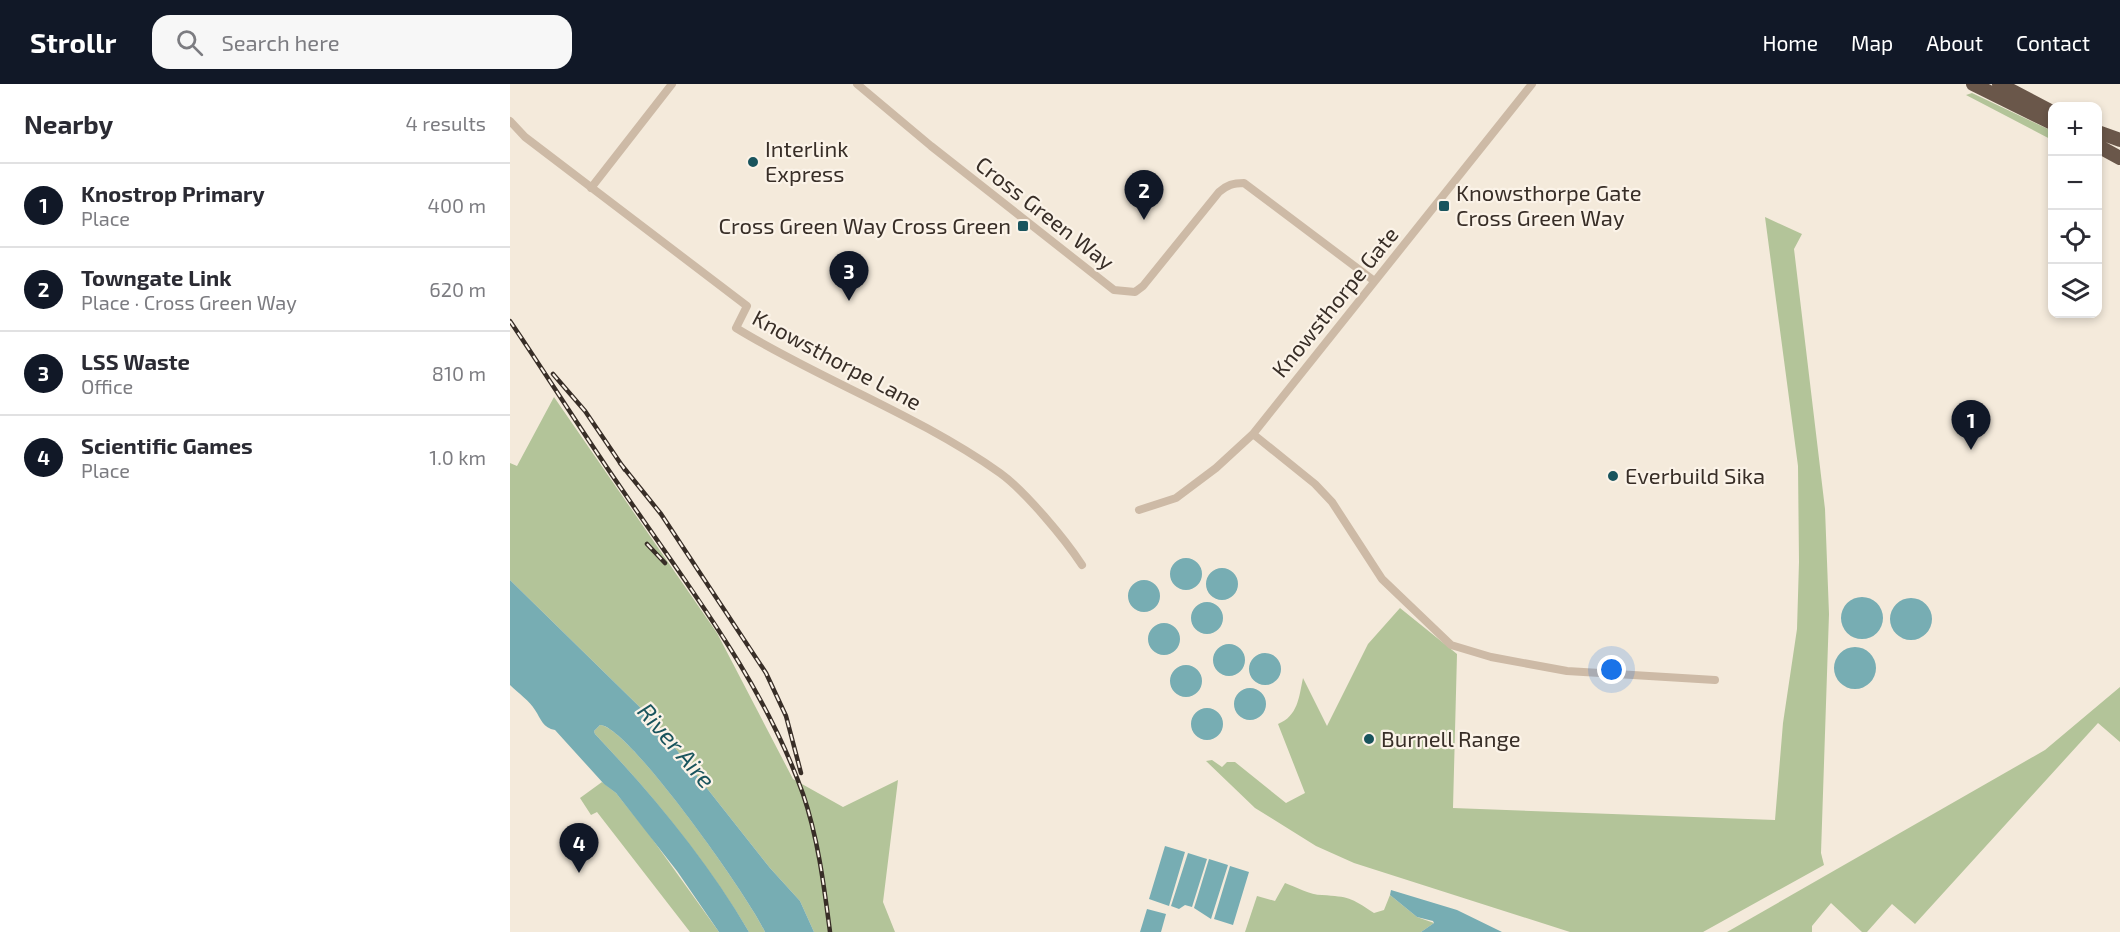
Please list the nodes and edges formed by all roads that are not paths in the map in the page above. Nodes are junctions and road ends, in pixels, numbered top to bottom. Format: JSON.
{"nodes":[{"id":1,"x":672,"y":84,"type":"edge"},
{"id":2,"x":857,"y":84,"type":"edge"},
{"id":3,"x":1533,"y":84,"type":"edge"},
{"id":4,"x":1973,"y":84,"type":"edge"},
{"id":5,"x":1999,"y":84,"type":"edge"},
{"id":6,"x":2048,"y":110,"type":"edge"},
{"id":7,"x":510,"y":121,"type":"edge"},
{"id":8,"x":2048,"y":121,"type":"edge"},
{"id":9,"x":2102,"y":134,"type":"edge"},
{"id":10,"x":2120,"y":140,"type":"edge"},
{"id":11,"x":2102,"y":149,"type":"edge"},
{"id":12,"x":2120,"y":158,"type":"edge"},
{"id":13,"x":591,"y":188,"type":"junction"},
{"id":14,"x":1374,"y":280,"type":"junction"},
{"id":15,"x":1253,"y":435,"type":"junction"},
{"id":16,"x":1139,"y":510,"type":"dead end"},
{"id":17,"x":1082,"y":565,"type":"dead end"},
{"id":18,"x":1715,"y":680,"type":"dead end"}],
"edges":[{"from":1,"to":13,"type":"street"},
{"from":2,"to":14,"type":"street","name":"Cross Green Way"},
{"from":3,"to":14,"type":"street","name":"Knowsthorpe Gate"},
{"from":4,"to":8,"type":"highway"},
{"from":5,"to":6,"type":"highway"},
{"from":7,"to":13,"type":"street","name":"Knowsthorpe Lane"},
{"from":9,"to":10,"type":"highway"},
{"from":11,"to":12,"type":"highway"},
{"from":13,"to":17,"type":"street","name":"Knowsthorpe Lane"},
{"from":14,"to":15,"type":"street","name":"Knowsthorpe Gate"},
{"from":15,"to":16,"type":"street","name":"Knowsthorpe Gate"},
{"from":15,"to":18,"type":"street"}]}
